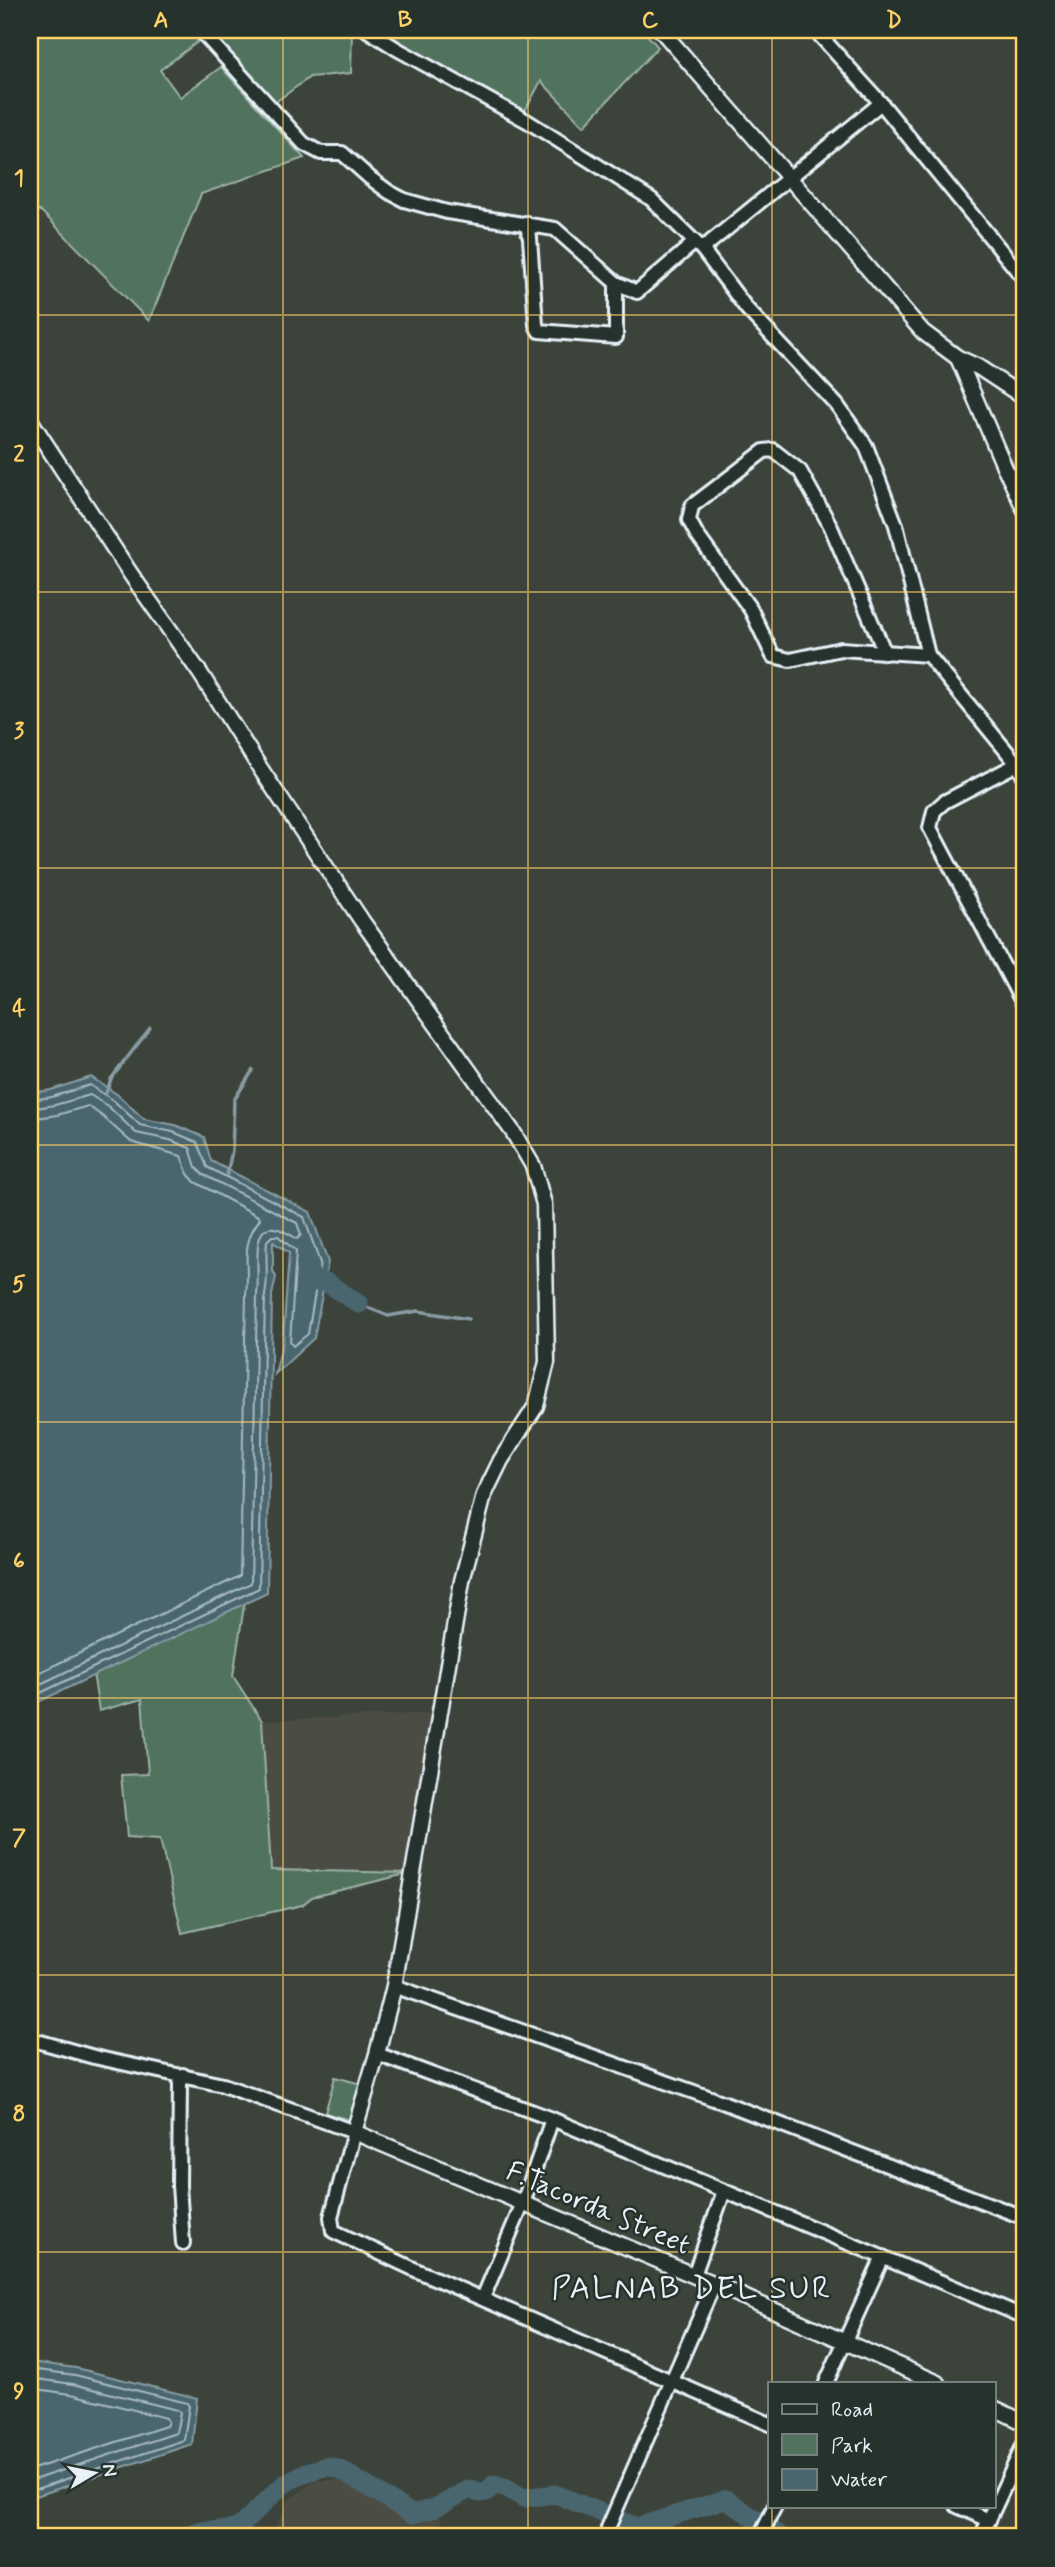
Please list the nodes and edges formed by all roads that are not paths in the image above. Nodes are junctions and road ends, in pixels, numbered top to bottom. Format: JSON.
{"nodes":[{"id":1,"x":200,"y":30,"type":"edge"},
{"id":2,"x":368,"y":30,"type":"edge"},
{"id":3,"x":661,"y":30,"type":"edge"},
{"id":4,"x":815,"y":30,"type":"edge"},
{"id":5,"x":881,"y":103,"type":"junction"},
{"id":6,"x":790,"y":177,"type":"junction"},
{"id":7,"x":526,"y":223,"type":"junction"},
{"id":8,"x":698,"y":245,"type":"junction"},
{"id":9,"x":1025,"y":280,"type":"edge"},
{"id":10,"x":616,"y":283,"type":"junction"},
{"id":11,"x":958,"y":358,"type":"junction"},
{"id":12,"x":1025,"y":398,"type":"edge"},
{"id":13,"x":30,"y":420,"type":"edge"},
{"id":14,"x":1025,"y":510,"type":"edge"},
{"id":15,"x":885,"y":653,"type":"junction"},
{"id":16,"x":928,"y":655,"type":"junction"},
{"id":17,"x":1021,"y":762,"type":"edge"},
{"id":18,"x":1025,"y":778,"type":"edge"},
{"id":19,"x":1025,"y":1007,"type":"edge"},
{"id":20,"x":394,"y":1986,"type":"junction"},
{"id":21,"x":30,"y":2039,"type":"edge"},
{"id":22,"x":377,"y":2054,"type":"junction"},
{"id":23,"x":183,"y":2075,"type":"junction"},
{"id":24,"x":552,"y":2119,"type":"junction"},
{"id":25,"x":354,"y":2132,"type":"junction"},
{"id":26,"x":724,"y":2191,"type":"junction"},
{"id":27,"x":523,"y":2203,"type":"junction"},
{"id":28,"x":1025,"y":2218,"type":"edge"},
{"id":29,"x":183,"y":2243,"type":"dead end"},
{"id":30,"x":883,"y":2257,"type":"junction"},
{"id":31,"x":694,"y":2275,"type":"junction"},
{"id":32,"x":714,"y":2284,"type":"junction"},
{"id":33,"x":483,"y":2298,"type":"junction"},
{"id":34,"x":1025,"y":2318,"type":"edge"},
{"id":35,"x":845,"y":2341,"type":"junction"},
{"id":36,"x":674,"y":2381,"type":"junction"},
{"id":37,"x":826,"y":2382,"type":"edge"},
{"id":38,"x":936,"y":2382,"type":"edge"},
{"id":39,"x":996,"y":2410,"type":"edge"},
{"id":40,"x":768,"y":2423,"type":"edge"},
{"id":41,"x":1025,"y":2423,"type":"edge"},
{"id":42,"x":1025,"y":2442,"type":"edge"},
{"id":43,"x":996,"y":2505,"type":"edge"},
{"id":44,"x":962,"y":2508,"type":"edge"},
{"id":45,"x":995,"y":2508,"type":"edge"},
{"id":46,"x":772,"y":2512,"type":"edge"},
{"id":47,"x":989,"y":2520,"type":"junction"},
{"id":48,"x":608,"y":2528,"type":"dead end"},
{"id":49,"x":760,"y":2537,"type":"edge"},
{"id":50,"x":981,"y":2537,"type":"edge"}],
"edges":[{"from":1,"to":7,"type":"street"},
{"from":2,"to":8,"type":"street"},
{"from":3,"to":6,"type":"street"},
{"from":4,"to":5,"type":"street"},
{"from":5,"to":6,"type":"street"},
{"from":5,"to":9,"type":"street"},
{"from":6,"to":8,"type":"street"},
{"from":6,"to":11,"type":"street"},
{"from":7,"to":10,"type":"street"},
{"from":7,"to":10,"type":"street"},
{"from":8,"to":10,"type":"street"},
{"from":8,"to":16,"type":"street"},
{"from":11,"to":12,"type":"street"},
{"from":11,"to":14,"type":"street"},
{"from":13,"to":20,"type":"street"},
{"from":15,"to":15,"type":"street"},
{"from":15,"to":16,"type":"street"},
{"from":16,"to":17,"type":"street"},
{"from":17,"to":18,"type":"street"},
{"from":17,"to":19,"type":"street"},
{"from":20,"to":22,"type":"street"},
{"from":20,"to":28,"type":"street"},
{"from":21,"to":23,"type":"street"},
{"from":22,"to":24,"type":"street"},
{"from":22,"to":25,"type":"street"},
{"from":23,"to":25,"type":"street"},
{"from":23,"to":29,"type":"street"},
{"from":24,"to":26,"type":"street"},
{"from":24,"to":27,"type":"street"},
{"from":25,"to":27,"type":"street","name":"F.Tacorda Street"},
{"from":25,"to":33,"type":"street"},
{"from":26,"to":30,"type":"street"},
{"from":26,"to":31,"type":"street"},
{"from":27,"to":31,"type":"street","name":"F.Tacorda Street"},
{"from":27,"to":33,"type":"street"},
{"from":30,"to":34,"type":"street"},
{"from":30,"to":35,"type":"street"},
{"from":31,"to":32,"type":"street","name":"F.Tacorda Street"},
{"from":32,"to":35,"type":"street","name":"F.Tacorda Street"},
{"from":32,"to":36,"type":"street"},
{"from":33,"to":36,"type":"street"},
{"from":35,"to":37,"type":"street"},
{"from":35,"to":38,"type":"street","name":"F.Tacorda Street"},
{"from":36,"to":40,"type":"street"},
{"from":36,"to":48,"type":"street"},
{"from":39,"to":41,"type":"street"},
{"from":42,"to":43,"type":"street"},
{"from":44,"to":47,"type":"street"},
{"from":45,"to":47,"type":"street"},
{"from":46,"to":49,"type":"street"},
{"from":47,"to":50,"type":"street"}]}
